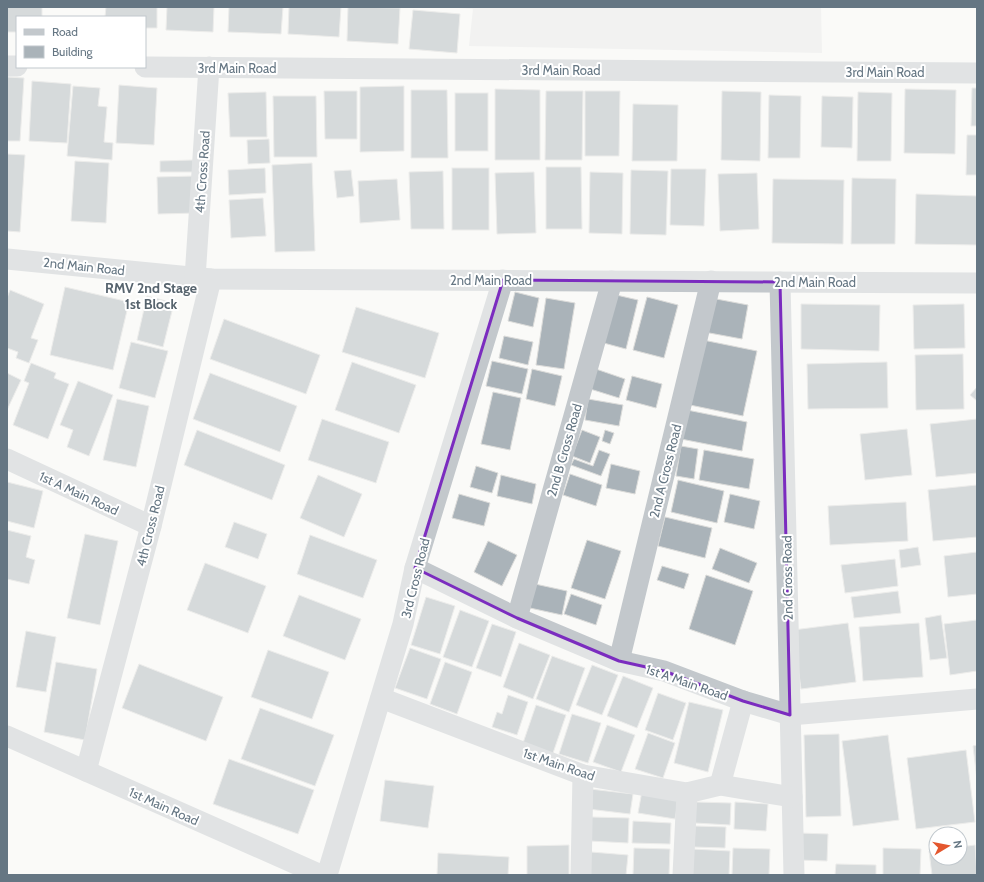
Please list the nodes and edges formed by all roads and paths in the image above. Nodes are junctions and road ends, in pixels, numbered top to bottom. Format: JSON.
{"nodes":[{"id":1,"x":146,"y":67,"type":"edge"},
{"id":2,"x":208,"y":68,"type":"junction"},
{"id":3,"x":977,"y":73,"type":"edge"},
{"id":4,"x":7,"y":259,"type":"edge"},
{"id":5,"x":203,"y":278,"type":"junction"},
{"id":6,"x":503,"y":280,"type":"junction"},
{"id":7,"x":612,"y":281,"type":"junction"},
{"id":8,"x":710,"y":281,"type":"junction"},
{"id":9,"x":780,"y":282,"type":"junction"},
{"id":10,"x":977,"y":283,"type":"edge"},
{"id":11,"x":7,"y":459,"type":"edge"},
{"id":12,"x":151,"y":526,"type":"junction"},
{"id":13,"x":415,"y":568,"type":"junction"},
{"id":14,"x":517,"y":618,"type":"junction"},
{"id":15,"x":619,"y":661,"type":"junction"},
{"id":16,"x":381,"y":698,"type":"junction"},
{"id":17,"x":977,"y":699,"type":"edge"},
{"id":18,"x":743,"y":701,"type":"junction"},
{"id":19,"x":790,"y":715,"type":"junction"},
{"id":20,"x":7,"y":736,"type":"edge"},
{"id":21,"x":86,"y":771,"type":"junction"},
{"id":22,"x":583,"y":775,"type":"junction"},
{"id":23,"x":720,"y":785,"type":"junction"},
{"id":24,"x":687,"y":793,"type":"junction"},
{"id":25,"x":792,"y":797,"type":"junction"},
{"id":26,"x":321,"y":875,"type":"edge"},
{"id":27,"x":327,"y":875,"type":"edge"},
{"id":28,"x":581,"y":875,"type":"edge"},
{"id":29,"x":683,"y":875,"type":"edge"},
{"id":30,"x":794,"y":875,"type":"edge"}],
"edges":[{"from":1,"to":2,"type":"street","name":"3rd Main Road"},
{"from":2,"to":3,"type":"street","name":"3rd Main Road"},
{"from":2,"to":5,"type":"street","name":"4th Cross Road"},
{"from":4,"to":5,"type":"street","name":"2nd Main Road"},
{"from":5,"to":6,"type":"street","name":"2nd Main Road"},
{"from":5,"to":12,"type":"street","name":"4th Cross Road"},
{"from":6,"to":7,"type":"street","name":"2nd Main Road"},
{"from":6,"to":13,"type":"street","name":"3rd Cross Road"},
{"from":7,"to":8,"type":"street","name":"2nd Main Road"},
{"from":7,"to":14,"type":"street","name":"2nd B Cross Road"},
{"from":8,"to":9,"type":"street","name":"2nd Main Road"},
{"from":8,"to":15,"type":"street","name":"2nd A Cross Road"},
{"from":9,"to":10,"type":"street","name":"2nd Main Road"},
{"from":9,"to":19,"type":"street","name":"2nd Cross Road"},
{"from":11,"to":12,"type":"street","name":"1st A Main Road"},
{"from":12,"to":21,"type":"street","name":"4th Cross Road"},
{"from":13,"to":14,"type":"street","name":"1st A Main Road"},
{"from":13,"to":16,"type":"street","name":"3rd Cross Road"},
{"from":14,"to":15,"type":"street","name":"1st A Main Road"},
{"from":15,"to":18,"type":"street","name":"1st A Main Road"},
{"from":16,"to":22,"type":"street","name":"1st Main Road"},
{"from":16,"to":27,"type":"street","name":"3rd Cross Road"},
{"from":17,"to":19,"type":"street","name":"1st A Main Road"},
{"from":18,"to":19,"type":"street","name":"1st A Main Road"},
{"from":18,"to":23,"type":"street"},
{"from":19,"to":25,"type":"street","name":"2nd Cross Road"},
{"from":20,"to":21,"type":"street","name":"1st Main Road"},
{"from":21,"to":26,"type":"street","name":"1st Main Road"},
{"from":22,"to":24,"type":"street","name":"1st Main Road"},
{"from":22,"to":28,"type":"street"},
{"from":23,"to":24,"type":"street","name":"1st Main Road"},
{"from":23,"to":25,"type":"street","name":"1st Main Road"},
{"from":24,"to":29,"type":"street"},
{"from":25,"to":30,"type":"street","name":"2nd Cross Road"}]}
